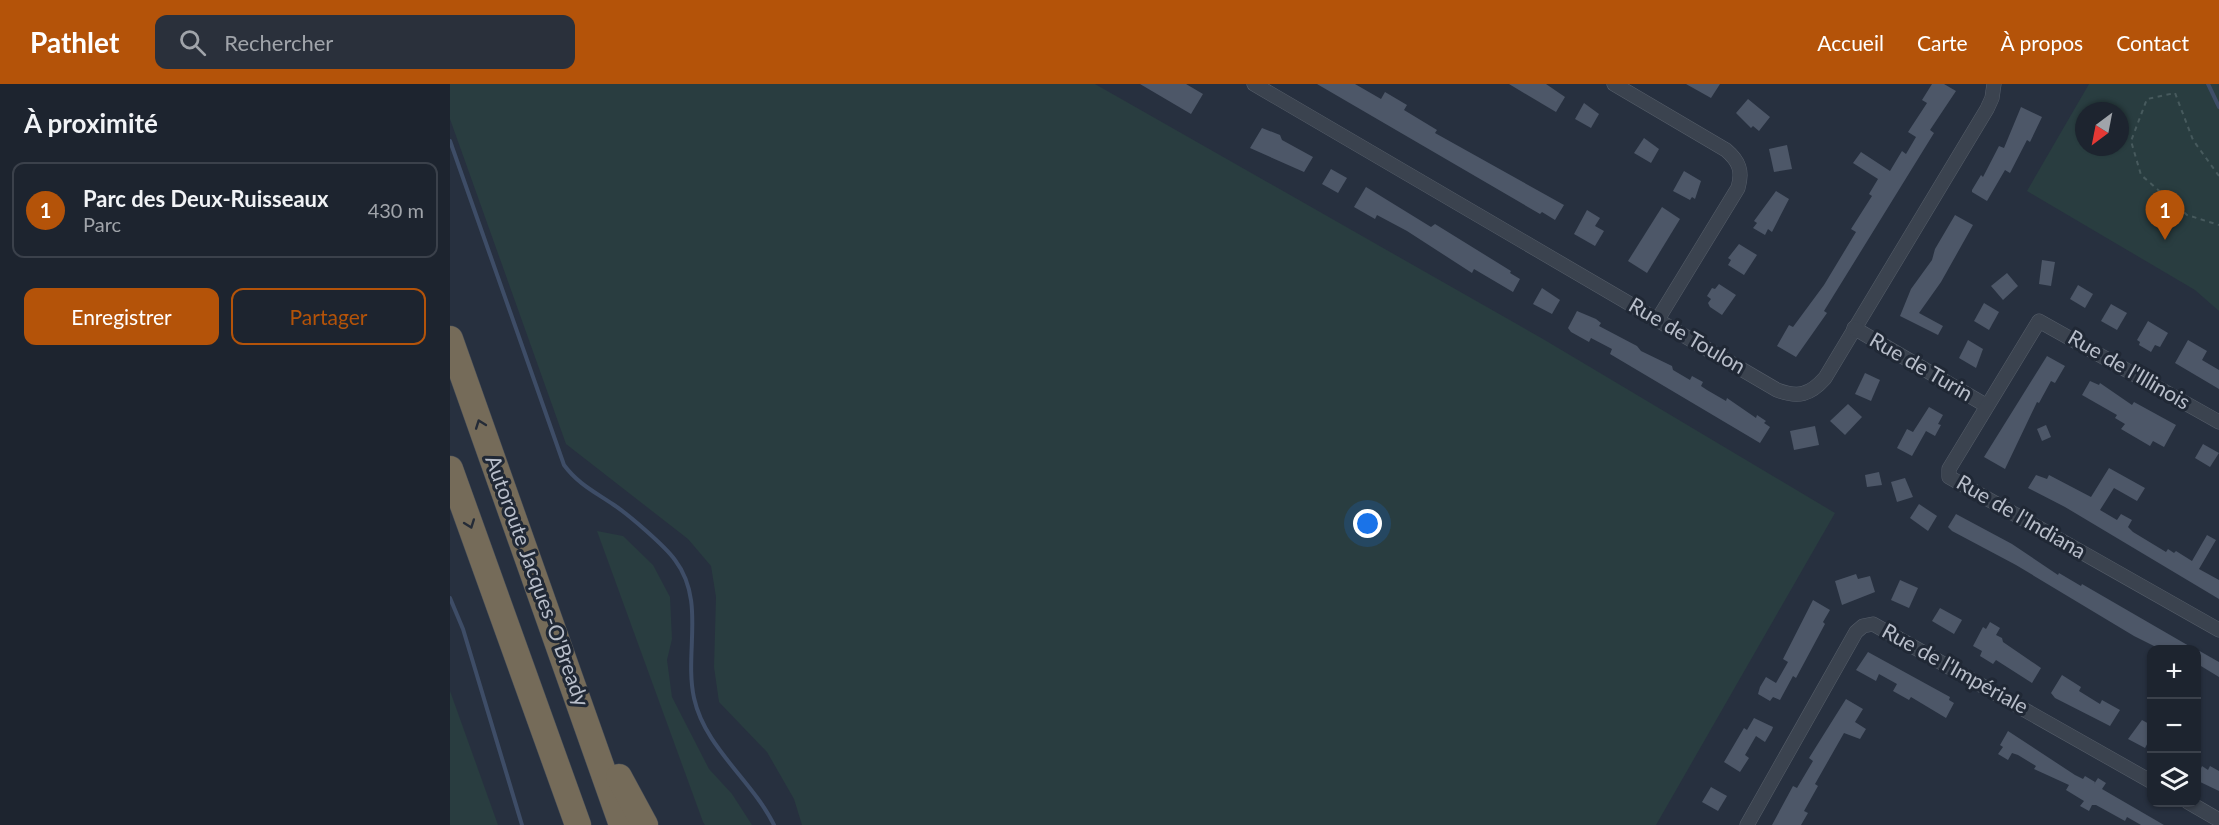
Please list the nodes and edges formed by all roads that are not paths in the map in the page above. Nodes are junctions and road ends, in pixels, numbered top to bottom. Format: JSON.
{"nodes":[{"id":1,"x":1254,"y":84,"type":"edge"},
{"id":2,"x":1614,"y":84,"type":"edge"},
{"id":3,"x":1994,"y":84,"type":"edge"},
{"id":4,"x":1659,"y":320,"type":"junction"},
{"id":5,"x":2039,"y":321,"type":"joint"},
{"id":6,"x":1854,"y":328,"type":"junction"},
{"id":7,"x":450,"y":339,"type":"edge"},
{"id":8,"x":1987,"y":406,"type":"junction"},
{"id":9,"x":2219,"y":422,"type":"edge"},
{"id":10,"x":450,"y":469,"type":"edge"},
{"id":11,"x":2219,"y":630,"type":"edge"},
{"id":12,"x":529,"y":688,"type":"junction"},
{"id":13,"x":585,"y":716,"type":"junction"},
{"id":14,"x":2147,"y":780,"type":"edge"},
{"id":15,"x":2197,"y":807,"type":"edge"},
{"id":16,"x":2219,"y":820,"type":"edge"},
{"id":17,"x":559,"y":825,"type":"edge"},
{"id":18,"x":578,"y":825,"type":"edge"},
{"id":19,"x":622,"y":825,"type":"edge"},
{"id":20,"x":645,"y":825,"type":"edge"},
{"id":21,"x":1747,"y":825,"type":"edge"}],
"edges":[{"from":1,"to":4,"type":"street","name":"Rue de Toulon"},
{"from":2,"to":4,"type":"street"},
{"from":3,"to":6,"type":"street","name":"Rue de Toulon"},
{"from":4,"to":6,"type":"street","name":"Rue de Toulon"},
{"from":5,"to":8,"type":"street","name":"Rue de l'Indiana"},
{"from":5,"to":9,"type":"street","name":"Rue de l'Illinois"},
{"from":6,"to":8,"type":"street","name":"Rue de Turin"},
{"from":13,"to":7,"type":"highway","name":"Autoroute Jacques-O'Bready","one_way":true},
{"from":8,"to":11,"type":"street","name":"Rue de l'Indiana"},
{"from":10,"to":12,"type":"highway","name":"Autoroute Jacques-O'Bready","one_way":true},
{"from":12,"to":17,"type":"highway"},
{"from":12,"to":18,"type":"highway","name":"Autoroute Jacques-O'Bready"},
{"from":13,"to":19,"type":"highway","name":"Autoroute Jacques-O'Bready"},
{"from":13,"to":20,"type":"highway"},
{"from":14,"to":21,"type":"street","name":"Rue de l'Impériale"},
{"from":15,"to":16,"type":"street"}]}
